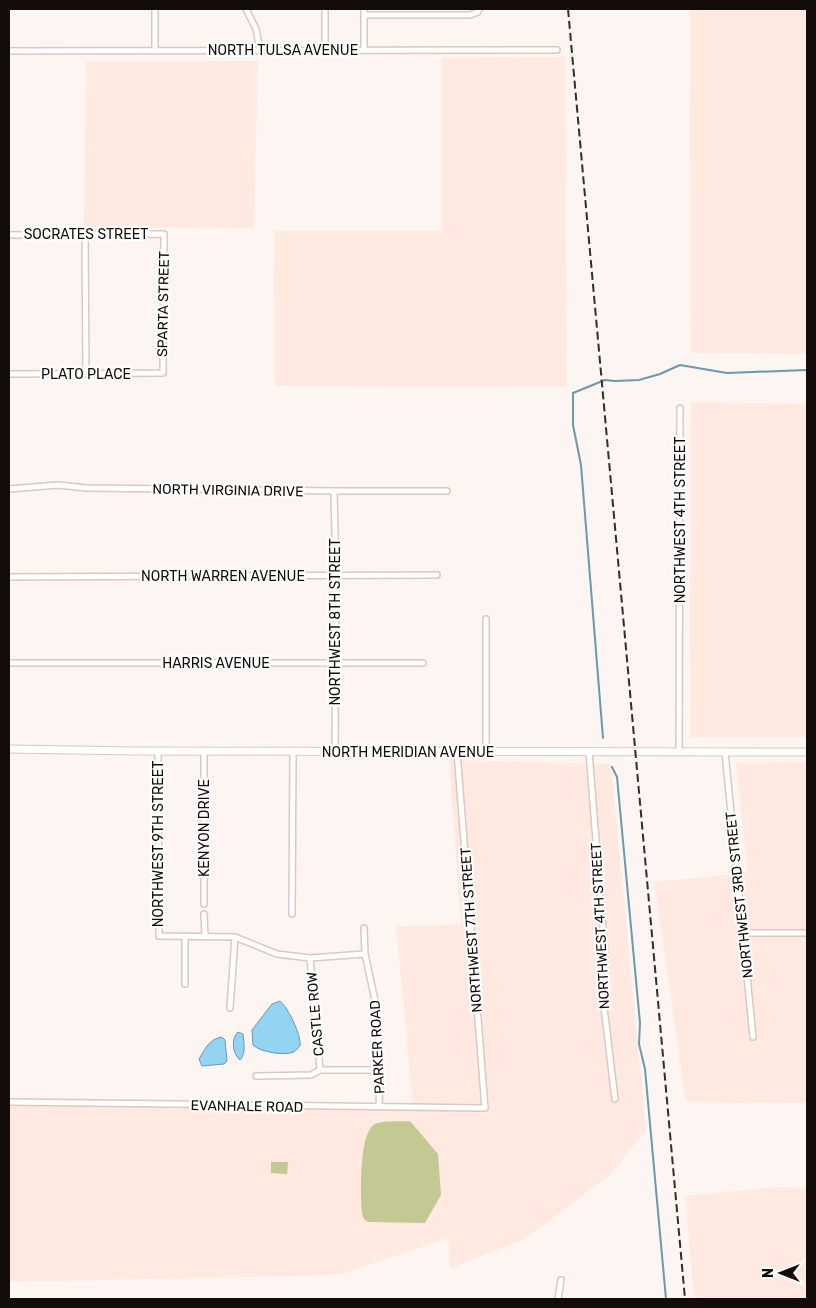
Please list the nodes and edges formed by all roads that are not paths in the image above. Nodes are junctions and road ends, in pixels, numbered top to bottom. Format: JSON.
{"nodes":[{"id":1,"x":155,"y":9,"type":"edge"},
{"id":2,"x":246,"y":9,"type":"edge"},
{"id":3,"x":325,"y":9,"type":"edge"},
{"id":4,"x":478,"y":10,"type":"edge"},
{"id":5,"x":364,"y":12,"type":"edge"},
{"id":6,"x":154,"y":50,"type":"junction"},
{"id":7,"x":260,"y":50,"type":"junction"},
{"id":8,"x":364,"y":50,"type":"junction"},
{"id":9,"x":557,"y":50,"type":"dead end"},
{"id":10,"x":9,"y":51,"type":"edge"},
{"id":11,"x":325,"y":51,"type":"junction"},
{"id":12,"x":85,"y":234,"type":"junction"},
{"id":13,"x":164,"y":234,"type":"joint"},
{"id":14,"x":9,"y":235,"type":"edge"},
{"id":15,"x":163,"y":373,"type":"joint"},
{"id":16,"x":9,"y":374,"type":"edge"},
{"id":17,"x":86,"y":374,"type":"junction"},
{"id":18,"x":680,"y":408,"type":"dead end"},
{"id":19,"x":9,"y":489,"type":"edge"},
{"id":20,"x":334,"y":491,"type":"junction"},
{"id":21,"x":447,"y":491,"type":"dead end"},
{"id":22,"x":437,"y":575,"type":"dead end"},
{"id":23,"x":336,"y":576,"type":"junction"},
{"id":24,"x":9,"y":577,"type":"edge"},
{"id":25,"x":486,"y":619,"type":"dead end"},
{"id":26,"x":9,"y":662,"type":"edge"},
{"id":27,"x":336,"y":663,"type":"junction"},
{"id":28,"x":423,"y":663,"type":"dead end"},
{"id":29,"x":9,"y":749,"type":"edge"},
{"id":30,"x":158,"y":751,"type":"junction"},
{"id":31,"x":204,"y":751,"type":"junction"},
{"id":32,"x":293,"y":752,"type":"junction"},
{"id":33,"x":335,"y":752,"type":"junction"},
{"id":34,"x":457,"y":752,"type":"junction"},
{"id":35,"x":486,"y":752,"type":"junction"},
{"id":36,"x":589,"y":752,"type":"junction"},
{"id":37,"x":679,"y":752,"type":"junction"},
{"id":38,"x":725,"y":752,"type":"junction"},
{"id":39,"x":807,"y":752,"type":"edge"},
{"id":40,"x":204,"y":904,"type":"dead end"},
{"id":41,"x":204,"y":914,"type":"dead end"},
{"id":42,"x":292,"y":914,"type":"dead end"},
{"id":43,"x":364,"y":928,"type":"dead end"},
{"id":44,"x":743,"y":933,"type":"junction"},
{"id":45,"x":807,"y":933,"type":"edge"},
{"id":46,"x":204,"y":936,"type":"junction"},
{"id":47,"x":185,"y":937,"type":"junction"},
{"id":48,"x":235,"y":937,"type":"junction"},
{"id":49,"x":365,"y":954,"type":"junction"},
{"id":50,"x":310,"y":958,"type":"junction"},
{"id":51,"x":185,"y":984,"type":"dead end"},
{"id":52,"x":230,"y":1008,"type":"dead end"},
{"id":53,"x":753,"y":1037,"type":"dead end"},
{"id":54,"x":320,"y":1070,"type":"junction"},
{"id":55,"x":380,"y":1070,"type":"junction"},
{"id":56,"x":256,"y":1076,"type":"dead end"},
{"id":57,"x":615,"y":1099,"type":"dead end"},
{"id":58,"x":9,"y":1102,"type":"edge"},
{"id":59,"x":379,"y":1107,"type":"junction"},
{"id":60,"x":484,"y":1108,"type":"joint"},
{"id":61,"x":561,"y":1280,"type":"dead end"},
{"id":62,"x":558,"y":1299,"type":"edge"}],
"edges":[{"from":1,"to":6,"type":"street"},
{"from":2,"to":7,"type":"street"},
{"from":3,"to":11,"type":"street"},
{"from":4,"to":5,"type":"street"},
{"from":5,"to":8,"type":"street"},
{"from":6,"to":7,"type":"street","name":"NORTH TULSA AVENUE"},
{"from":6,"to":10,"type":"street","name":"NORTH TULSA AVENUE"},
{"from":7,"to":11,"type":"street","name":"NORTH TULSA AVENUE"},
{"from":8,"to":9,"type":"street","name":"NORTH TULSA AVENUE"},
{"from":8,"to":11,"type":"street","name":"NORTH TULSA AVENUE"},
{"from":12,"to":13,"type":"street","name":"SOCRATES STREET"},
{"from":12,"to":14,"type":"street","name":"SOCRATES STREET"},
{"from":12,"to":17,"type":"street"},
{"from":13,"to":15,"type":"street","name":"SPARTA STREET"},
{"from":15,"to":17,"type":"street","name":"PLATO PLACE"},
{"from":16,"to":17,"type":"street","name":"PLATO PLACE"},
{"from":18,"to":37,"type":"street","name":"NORTHWEST 4TH STREET"},
{"from":19,"to":20,"type":"street","name":"NORTH VIRGINIA DRIVE"},
{"from":20,"to":21,"type":"street","name":"NORTH VIRGINIA DRIVE"},
{"from":20,"to":23,"type":"street","name":"NORTHWEST 8TH STREET"},
{"from":22,"to":23,"type":"street","name":"NORTH WARREN AVENUE"},
{"from":23,"to":24,"type":"street","name":"NORTH WARREN AVENUE"},
{"from":23,"to":27,"type":"street","name":"NORTHWEST 8TH STREET"},
{"from":25,"to":35,"type":"street"},
{"from":26,"to":27,"type":"street","name":"HARRIS AVENUE"},
{"from":27,"to":28,"type":"street","name":"HARRIS AVENUE"},
{"from":27,"to":33,"type":"street","name":"NORTHWEST 8TH STREET"},
{"from":29,"to":30,"type":"main road","name":"NORTH MERIDIAN AVENUE"},
{"from":30,"to":31,"type":"main road","name":"NORTH MERIDIAN AVENUE"},
{"from":30,"to":47,"type":"street","name":"NORTHWEST 9TH STREET"},
{"from":31,"to":32,"type":"main road","name":"NORTH MERIDIAN AVENUE"},
{"from":31,"to":40,"type":"street","name":"KENYON DRIVE"},
{"from":32,"to":33,"type":"main road","name":"NORTH MERIDIAN AVENUE"},
{"from":32,"to":42,"type":"street"},
{"from":33,"to":34,"type":"main road","name":"NORTH MERIDIAN AVENUE"},
{"from":34,"to":35,"type":"main road","name":"NORTH MERIDIAN AVENUE"},
{"from":34,"to":60,"type":"street","name":"NORTHWEST 7TH STREET"},
{"from":35,"to":36,"type":"main road","name":"NORTH MERIDIAN AVENUE"},
{"from":36,"to":37,"type":"main road","name":"NORTH MERIDIAN AVENUE"},
{"from":36,"to":57,"type":"street","name":"NORTHWEST 4TH STREET"},
{"from":37,"to":38,"type":"main road","name":"NORTH MERIDIAN AVENUE"},
{"from":38,"to":39,"type":"main road","name":"NORTH MERIDIAN AVENUE"},
{"from":38,"to":44,"type":"street","name":"NORTHWEST 3RD STREET"},
{"from":41,"to":46,"type":"street"},
{"from":43,"to":49,"type":"street","name":"PARKER ROAD"},
{"from":44,"to":45,"type":"street"},
{"from":44,"to":53,"type":"street","name":"NORTHWEST 3RD STREET"},
{"from":46,"to":47,"type":"street"},
{"from":46,"to":48,"type":"street"},
{"from":47,"to":51,"type":"street"},
{"from":48,"to":50,"type":"street"},
{"from":48,"to":52,"type":"street"},
{"from":49,"to":50,"type":"street"},
{"from":49,"to":55,"type":"street","name":"PARKER ROAD"},
{"from":50,"to":54,"type":"street","name":"CASTLE ROW"},
{"from":54,"to":55,"type":"street"},
{"from":54,"to":56,"type":"street"},
{"from":55,"to":59,"type":"street","name":"PARKER ROAD"},
{"from":58,"to":59,"type":"street","name":"EVANHALE ROAD"},
{"from":59,"to":60,"type":"street","name":"EVANHALE ROAD"},
{"from":61,"to":62,"type":"street"}]}
